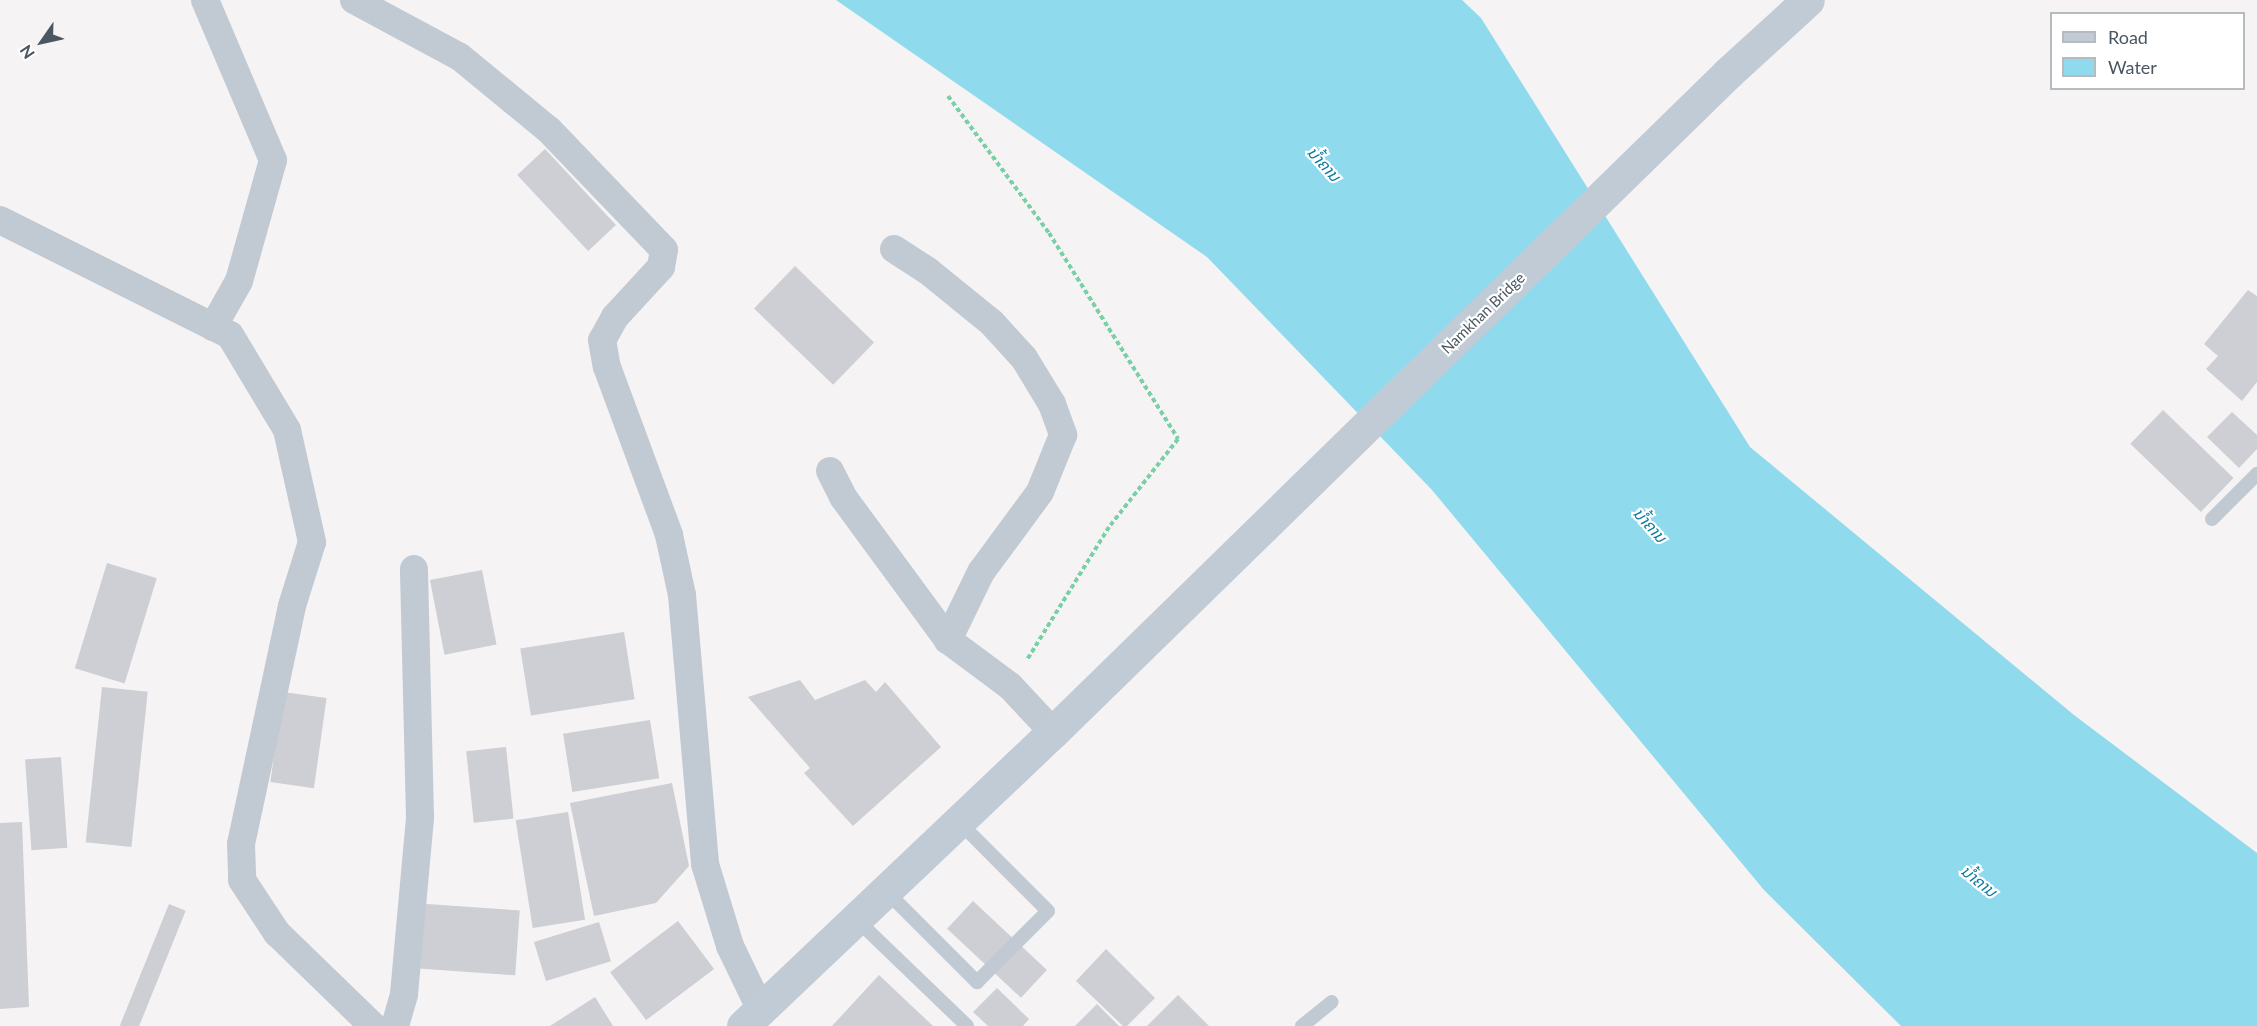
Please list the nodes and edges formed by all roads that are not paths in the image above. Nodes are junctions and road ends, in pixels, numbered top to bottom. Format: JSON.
{"nodes":[{"id":1,"x":205,"y":0,"type":"edge"},
{"id":2,"x":354,"y":0,"type":"edge"},
{"id":3,"x":1808,"y":0,"type":"edge"},
{"id":4,"x":0,"y":220,"type":"edge"},
{"id":5,"x":894,"y":249,"type":"dead end"},
{"id":6,"x":213,"y":327,"type":"junction"},
{"id":7,"x":830,"y":471,"type":"dead end"},
{"id":8,"x":2257,"y":474,"type":"edge"},
{"id":9,"x":2212,"y":519,"type":"dead end"},
{"id":10,"x":414,"y":569,"type":"dead end"},
{"id":11,"x":948,"y":640,"type":"junction"},
{"id":12,"x":1053,"y":732,"type":"junction"},
{"id":13,"x":959,"y":822,"type":"junction"},
{"id":14,"x":886,"y":891,"type":"junction"},
{"id":15,"x":856,"y":919,"type":"junction"},
{"id":16,"x":1332,"y":1002,"type":"dead end"},
{"id":17,"x":752,"y":1018,"type":"edge"},
{"id":18,"x":373,"y":1026,"type":"edge"},
{"id":19,"x":395,"y":1026,"type":"edge"},
{"id":20,"x":967,"y":1026,"type":"edge"},
{"id":21,"x":1302,"y":1026,"type":"edge"}],
"edges":[{"from":1,"to":6,"type":"street"},
{"from":2,"to":17,"type":"street"},
{"from":3,"to":12,"type":"main road","name":"Namkhan Bridge"},
{"from":4,"to":6,"type":"street"},
{"from":5,"to":11,"type":"street"},
{"from":6,"to":18,"type":"street"},
{"from":7,"to":11,"type":"street"},
{"from":8,"to":9,"type":"lane"},
{"from":10,"to":19,"type":"street"},
{"from":11,"to":12,"type":"street"},
{"from":12,"to":13,"type":"main road","name":"Namkhan Bridge"},
{"from":13,"to":14,"type":"main road","name":"Namkhan Bridge"},
{"from":13,"to":14,"type":"lane"},
{"from":14,"to":15,"type":"main road","name":"Namkhan Bridge"},
{"from":15,"to":17,"type":"main road","name":"Namkhan Bridge"},
{"from":15,"to":20,"type":"lane"},
{"from":16,"to":21,"type":"lane"}]}
